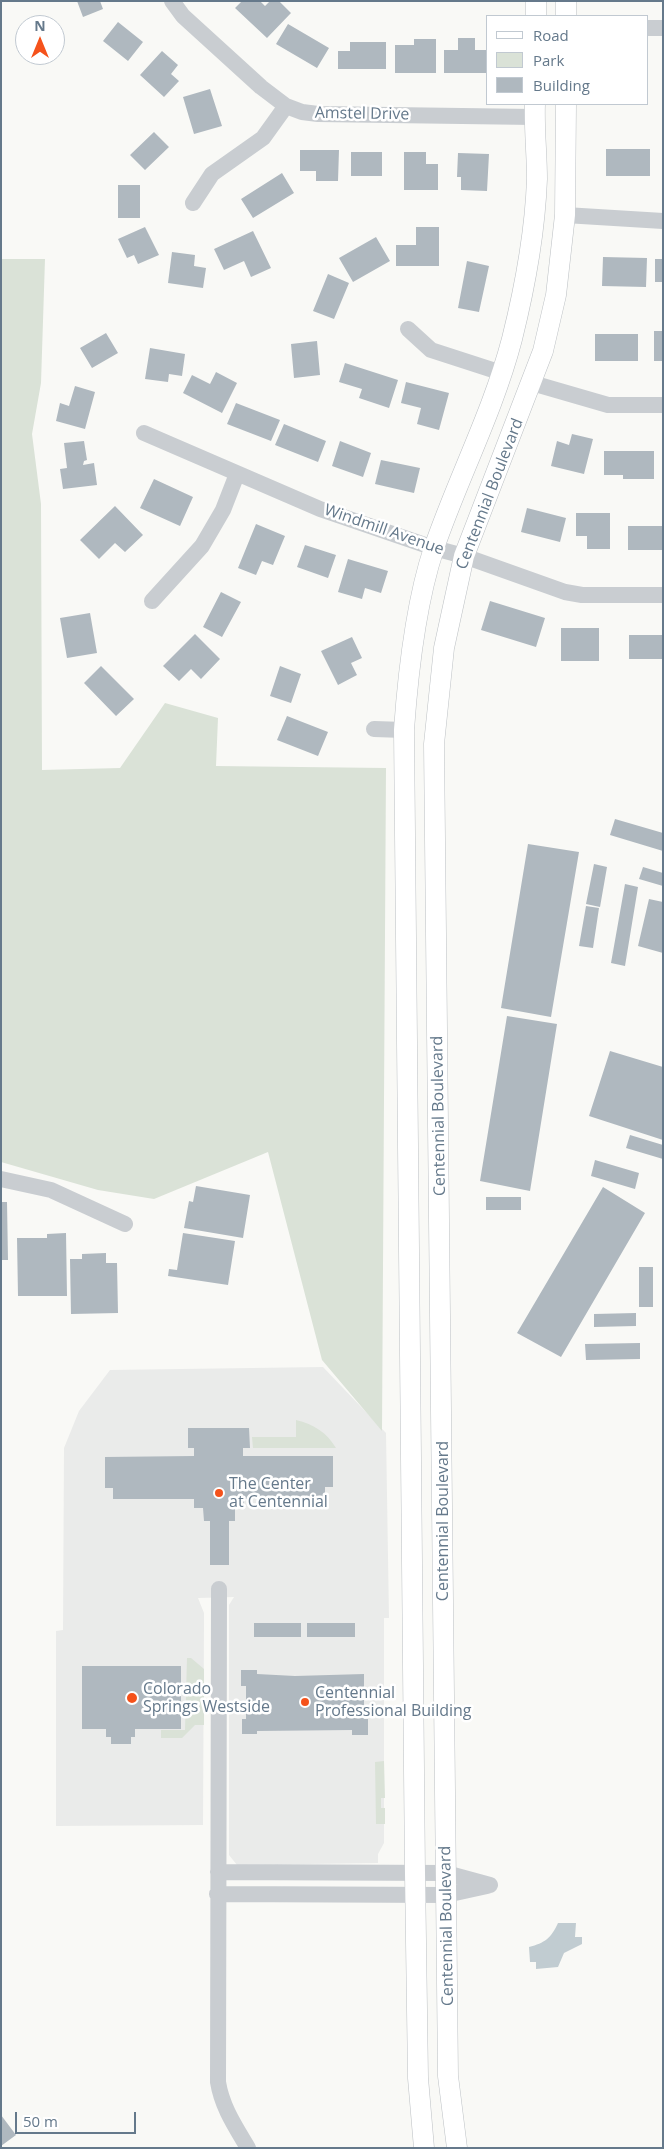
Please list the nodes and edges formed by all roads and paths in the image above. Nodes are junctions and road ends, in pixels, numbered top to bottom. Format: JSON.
{"nodes":[{"id":1,"x":172,"y":1,"type":"edge"},
{"id":2,"x":536,"y":1,"type":"edge"},
{"id":3,"x":566,"y":1,"type":"edge"},
{"id":4,"x":536,"y":15,"type":"edge"},
{"id":5,"x":566,"y":15,"type":"edge"},
{"id":6,"x":649,"y":28,"type":"edge"},
{"id":7,"x":663,"y":28,"type":"edge"},
{"id":8,"x":566,"y":105,"type":"edge"},
{"id":9,"x":286,"y":106,"type":"junction"},
{"id":10,"x":535,"y":110,"type":"edge"},
{"id":11,"x":193,"y":203,"type":"dead end"},
{"id":12,"x":565,"y":214,"type":"junction"},
{"id":13,"x":663,"y":221,"type":"edge"},
{"id":14,"x":408,"y":329,"type":"dead end"},
{"id":15,"x":502,"y":373,"type":"junction"},
{"id":16,"x":532,"y":383,"type":"junction"},
{"id":17,"x":663,"y":405,"type":"edge"},
{"id":18,"x":144,"y":433,"type":"dead end"},
{"id":19,"x":237,"y":474,"type":"junction"},
{"id":20,"x":434,"y":548,"type":"junction"},
{"id":21,"x":464,"y":556,"type":"junction"},
{"id":22,"x":663,"y":595,"type":"edge"},
{"id":23,"x":152,"y":601,"type":"dead end"},
{"id":24,"x":374,"y":729,"type":"dead end"},
{"id":25,"x":404,"y":730,"type":"junction"},
{"id":26,"x":1,"y":1179,"type":"edge"},
{"id":27,"x":125,"y":1224,"type":"dead end"},
{"id":28,"x":219,"y":1589,"type":"dead end"},
{"id":29,"x":218,"y":1872,"type":"junction"},
{"id":30,"x":415,"y":1873,"type":"junction"},
{"id":31,"x":446,"y":1873,"type":"junction"},
{"id":32,"x":217,"y":1894,"type":"junction"},
{"id":33,"x":416,"y":1895,"type":"junction"},
{"id":34,"x":446,"y":1895,"type":"junction"},
{"id":35,"x":248,"y":2148,"type":"edge"},
{"id":36,"x":424,"y":2148,"type":"edge"},
{"id":37,"x":457,"y":2148,"type":"edge"}],
"edges":[{"from":1,"to":9,"type":"street","name":"Amstel Drive"},
{"from":2,"to":4,"type":"main road"},
{"from":3,"to":5,"type":"main road"},
{"from":6,"to":7,"type":"street"},
{"from":8,"to":12,"type":"main road","name":"Centennial Boulevard"},
{"from":9,"to":10,"type":"street","name":"Amstel Drive"},
{"from":9,"to":11,"type":"street"},
{"from":10,"to":15,"type":"main road","name":"Centennial Boulevard"},
{"from":12,"to":13,"type":"street"},
{"from":12,"to":16,"type":"main road","name":"Centennial Boulevard"},
{"from":14,"to":15,"type":"street"},
{"from":15,"to":20,"type":"main road","name":"Centennial Boulevard"},
{"from":16,"to":17,"type":"street"},
{"from":16,"to":21,"type":"main road","name":"Centennial Boulevard"},
{"from":18,"to":19,"type":"street","name":"Windmill Avenue"},
{"from":19,"to":20,"type":"street","name":"Windmill Avenue"},
{"from":19,"to":23,"type":"street"},
{"from":20,"to":21,"type":"street","name":"Windmill Avenue"},
{"from":20,"to":25,"type":"main road","name":"Centennial Boulevard"},
{"from":21,"to":22,"type":"street","name":"Windmill Avenue"},
{"from":21,"to":31,"type":"main road","name":"Centennial Boulevard"},
{"from":24,"to":25,"type":"street"},
{"from":25,"to":30,"type":"main road","name":"Centennial Boulevard"},
{"from":26,"to":27,"type":"street"},
{"from":28,"to":29,"type":"street"},
{"from":29,"to":30,"type":"street"},
{"from":29,"to":32,"type":"street"},
{"from":30,"to":31,"type":"street"},
{"from":30,"to":33,"type":"main road","name":"Centennial Boulevard"},
{"from":31,"to":34,"type":"main road","name":"Centennial Boulevard"},
{"from":31,"to":34,"type":"street"},
{"from":32,"to":33,"type":"street"},
{"from":32,"to":35,"type":"street"},
{"from":33,"to":34,"type":"street"},
{"from":33,"to":36,"type":"main road","name":"Centennial Boulevard"},
{"from":34,"to":37,"type":"main road","name":"Centennial Boulevard"}]}
